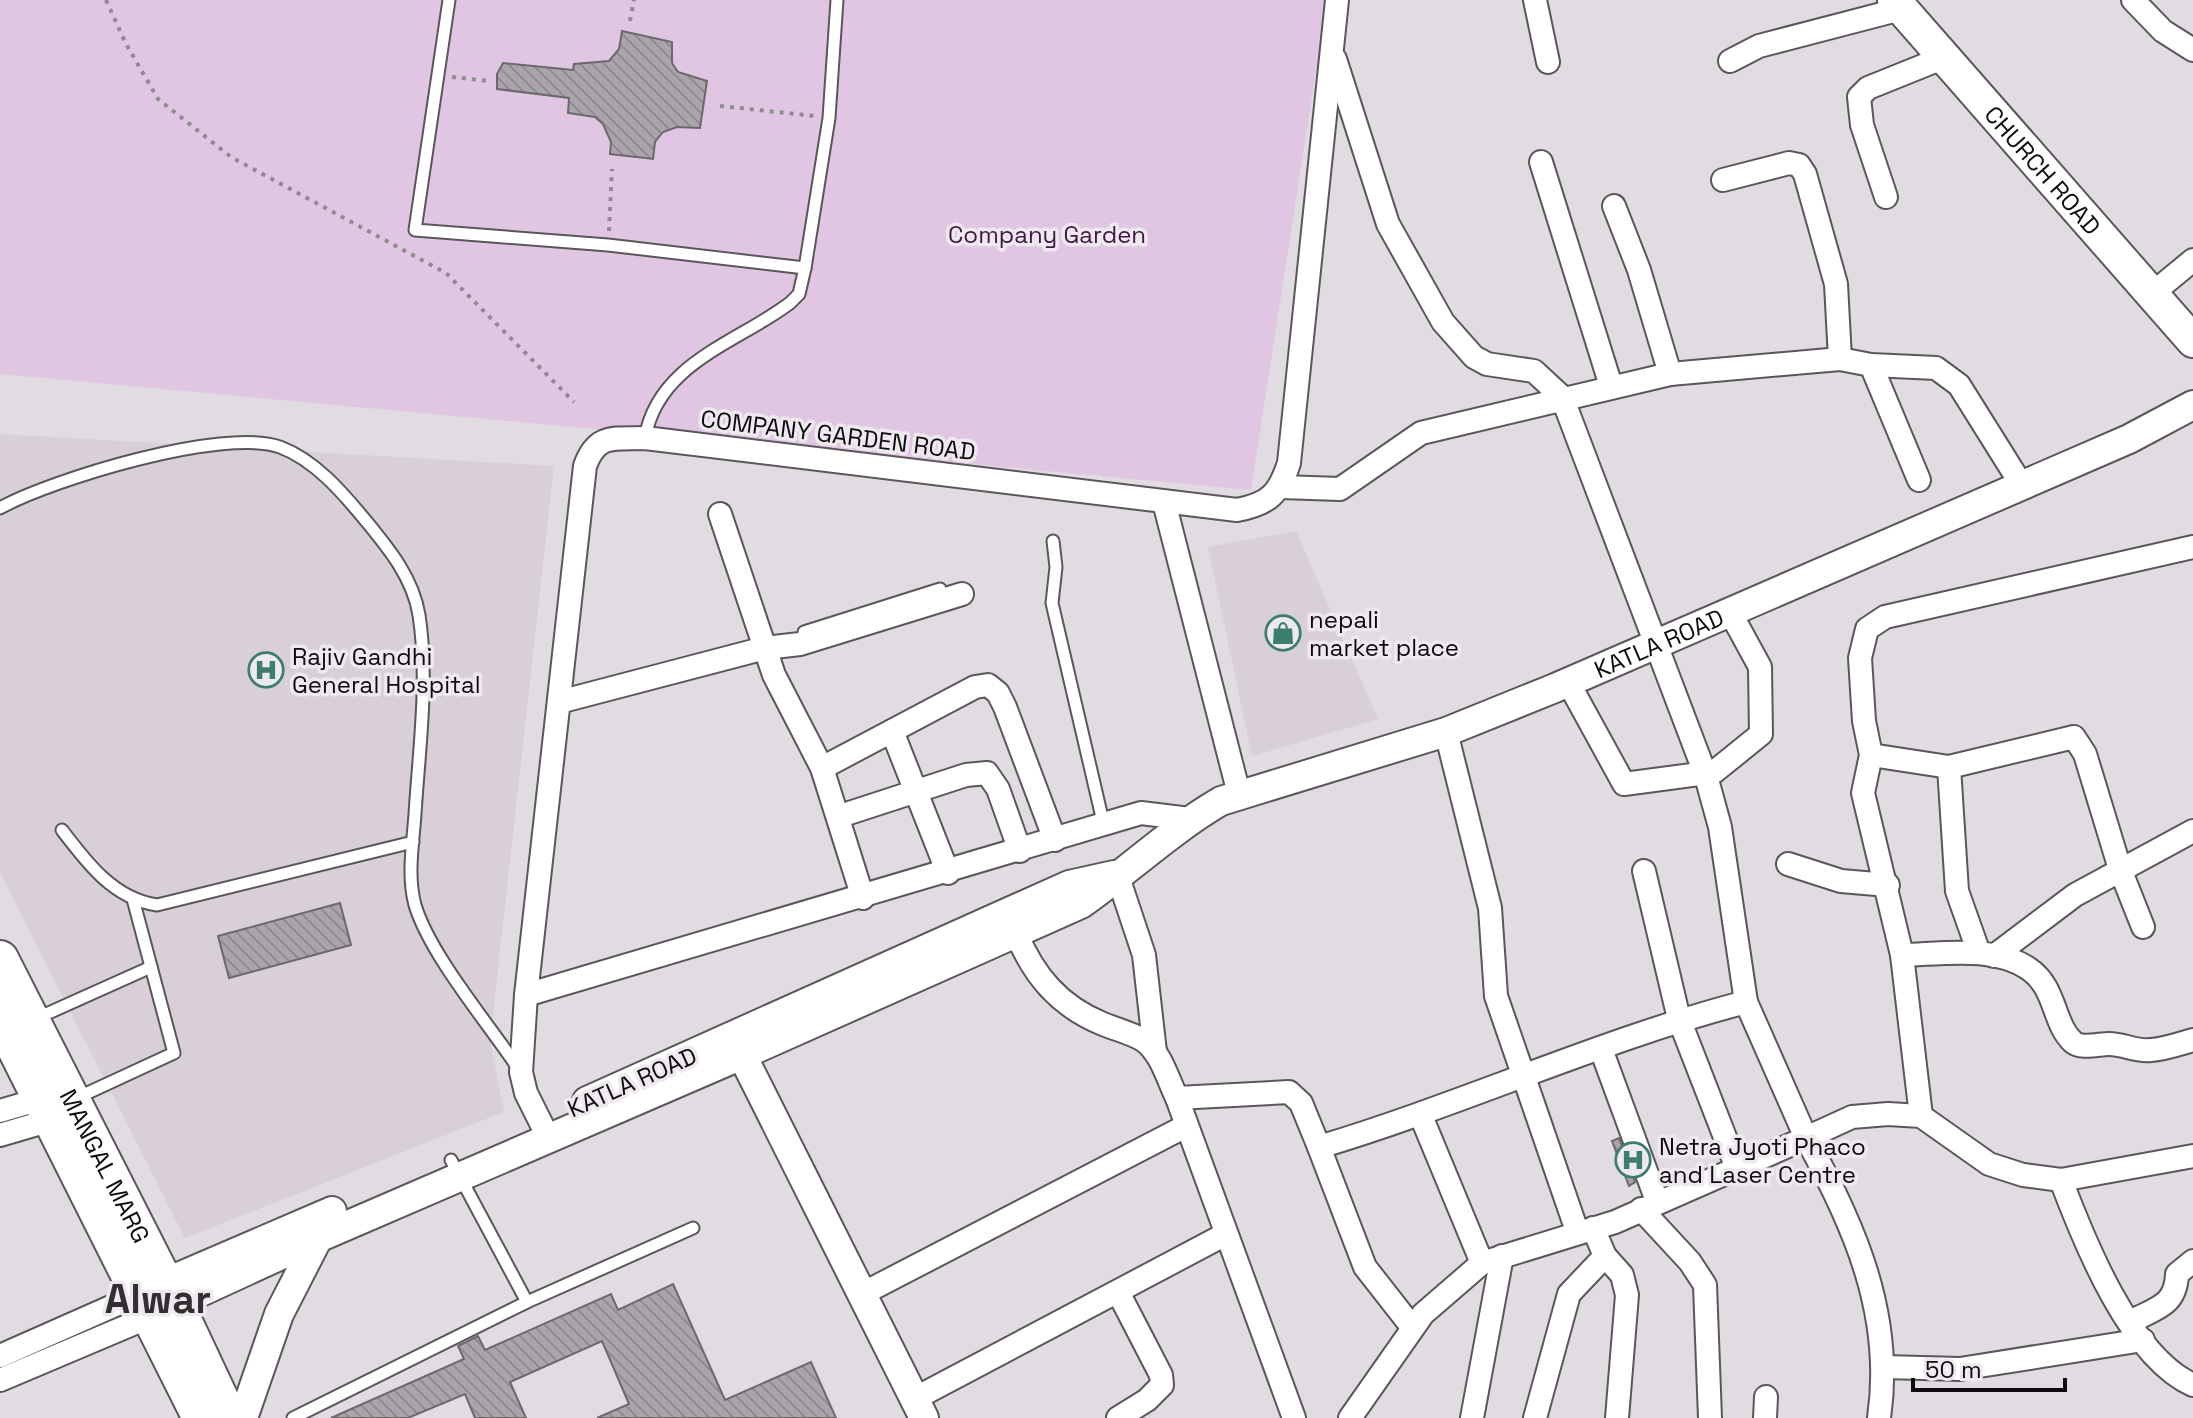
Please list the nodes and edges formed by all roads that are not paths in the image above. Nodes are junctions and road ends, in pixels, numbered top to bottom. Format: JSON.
{"nodes":[{"id":1,"x":449,"y":0,"type":"edge"},
{"id":2,"x":837,"y":0,"type":"edge"},
{"id":3,"x":1337,"y":0,"type":"edge"},
{"id":4,"x":1535,"y":0,"type":"edge"},
{"id":5,"x":2133,"y":0,"type":"edge"},
{"id":6,"x":1898,"y":4,"type":"edge"},
{"id":7,"x":1332,"y":50,"type":"junction"},
{"id":8,"x":2193,"y":50,"type":"edge"},
{"id":9,"x":1945,"y":57,"type":"junction"},
{"id":10,"x":1730,"y":61,"type":"dead end"},
{"id":11,"x":1548,"y":62,"type":"dead end"},
{"id":12,"x":1541,"y":162,"type":"dead end"},
{"id":13,"x":1723,"y":180,"type":"dead end"},
{"id":14,"x":1886,"y":197,"type":"dead end"},
{"id":15,"x":1614,"y":206,"type":"dead end"},
{"id":16,"x":2193,"y":260,"type":"edge"},
{"id":17,"x":805,"y":268,"type":"junction"},
{"id":18,"x":2153,"y":293,"type":"junction"},
{"id":19,"x":2193,"y":341,"type":"edge"},
{"id":20,"x":1840,"y":359,"type":"junction"},
{"id":21,"x":1871,"y":365,"type":"junction"},
{"id":22,"x":1670,"y":374,"type":"junction"},
{"id":23,"x":1611,"y":386,"type":"junction"},
{"id":24,"x":1562,"y":397,"type":"junction"},
{"id":25,"x":2193,"y":405,"type":"edge"},
{"id":26,"x":645,"y":438,"type":"junction"},
{"id":27,"x":1919,"y":480,"type":"dead end"},
{"id":28,"x":2021,"y":484,"type":"junction"},
{"id":29,"x":1281,"y":487,"type":"junction"},
{"id":30,"x":1164,"y":502,"type":"junction"},
{"id":31,"x":0,"y":508,"type":"edge"},
{"id":32,"x":720,"y":514,"type":"dead end"},
{"id":33,"x":1053,"y":541,"type":"dead end"},
{"id":34,"x":2193,"y":547,"type":"edge"},
{"id":35,"x":951,"y":592,"type":"dead end"},
{"id":36,"x":1730,"y":612,"type":"junction"},
{"id":37,"x":1657,"y":644,"type":"junction"},
{"id":38,"x":765,"y":648,"type":"junction"},
{"id":39,"x":1568,"y":682,"type":"junction"},
{"id":40,"x":559,"y":702,"type":"junction"},
{"id":41,"x":892,"y":731,"type":"junction"},
{"id":42,"x":1446,"y":732,"type":"junction"},
{"id":43,"x":1871,"y":755,"type":"junction"},
{"id":44,"x":1949,"y":767,"type":"junction"},
{"id":45,"x":822,"y":768,"type":"junction"},
{"id":46,"x":1705,"y":773,"type":"junction"},
{"id":47,"x":916,"y":792,"type":"junction"},
{"id":48,"x":1239,"y":794,"type":"junction"},
{"id":49,"x":840,"y":816,"type":"junction"},
{"id":50,"x":1190,"y":819,"type":"junction"},
{"id":51,"x":1104,"y":826,"type":"junction"},
{"id":52,"x":62,"y":830,"type":"dead end"},
{"id":53,"x":2193,"y":831,"type":"edge"},
{"id":54,"x":1055,"y":840,"type":"junction"},
{"id":55,"x":413,"y":842,"type":"junction"},
{"id":56,"x":1020,"y":851,"type":"junction"},
{"id":57,"x":1788,"y":864,"type":"dead end"},
{"id":58,"x":2120,"y":869,"type":"junction"},
{"id":59,"x":1644,"y":871,"type":"dead end"},
{"id":60,"x":948,"y":873,"type":"junction"},
{"id":61,"x":1121,"y":875,"type":"junction"},
{"id":62,"x":1888,"y":885,"type":"junction"},
{"id":63,"x":863,"y":898,"type":"junction"},
{"id":64,"x":133,"y":899,"type":"junction"},
{"id":65,"x":2143,"y":927,"type":"dead end"},
{"id":66,"x":1016,"y":933,"type":"junction"},
{"id":67,"x":980,"y":937,"type":"junction"},
{"id":68,"x":1986,"y":954,"type":"junction"},
{"id":69,"x":1902,"y":955,"type":"junction"},
{"id":70,"x":0,"y":959,"type":"edge"},
{"id":71,"x":151,"y":967,"type":"junction"},
{"id":72,"x":526,"y":995,"type":"junction"},
{"id":73,"x":1746,"y":1002,"type":"junction"},
{"id":74,"x":16,"y":1019,"type":"edge"},
{"id":75,"x":1679,"y":1019,"type":"junction"},
{"id":76,"x":2193,"y":1040,"type":"edge"},
{"id":77,"x":1601,"y":1049,"type":"junction"},
{"id":78,"x":1155,"y":1052,"type":"junction"},
{"id":79,"x":728,"y":1054,"type":"junction"},
{"id":80,"x":521,"y":1072,"type":"junction"},
{"id":81,"x":1523,"y":1073,"type":"junction"},
{"id":82,"x":81,"y":1096,"type":"dead end"},
{"id":83,"x":1177,"y":1098,"type":"junction"},
{"id":84,"x":46,"y":1109,"type":"junction"},
{"id":85,"x":0,"y":1111,"type":"edge"},
{"id":86,"x":1421,"y":1116,"type":"junction"},
{"id":87,"x":1921,"y":1116,"type":"junction"},
{"id":88,"x":1184,"y":1127,"type":"junction"},
{"id":89,"x":545,"y":1130,"type":"junction"},
{"id":90,"x":0,"y":1135,"type":"edge"},
{"id":91,"x":1806,"y":1138,"type":"junction"},
{"id":92,"x":1319,"y":1147,"type":"junction"},
{"id":93,"x":2193,"y":1156,"type":"edge"},
{"id":94,"x":1737,"y":1168,"type":"junction"},
{"id":95,"x":455,"y":1169,"type":"junction"},
{"id":96,"x":2061,"y":1180,"type":"junction"},
{"id":97,"x":1649,"y":1205,"type":"junction"},
{"id":98,"x":693,"y":1228,"type":"dead end"},
{"id":99,"x":1585,"y":1230,"type":"junction"},
{"id":100,"x":1224,"y":1235,"type":"junction"},
{"id":101,"x":318,"y":1238,"type":"junction"},
{"id":102,"x":1605,"y":1256,"type":"junction"},
{"id":103,"x":1492,"y":1260,"type":"junction"},
{"id":104,"x":2193,"y":1261,"type":"edge"},
{"id":105,"x":1118,"y":1292,"type":"junction"},
{"id":106,"x":862,"y":1294,"type":"junction"},
{"id":107,"x":157,"y":1299,"type":"junction"},
{"id":108,"x":527,"y":1302,"type":"junction"},
{"id":109,"x":2130,"y":1322,"type":"junction"},
{"id":110,"x":1412,"y":1327,"type":"junction"},
{"id":111,"x":2143,"y":1340,"type":"junction"},
{"id":112,"x":0,"y":1356,"type":"edge"},
{"id":113,"x":1883,"y":1367,"type":"junction"},
{"id":114,"x":0,"y":1380,"type":"edge"},
{"id":115,"x":2193,"y":1385,"type":"edge"},
{"id":116,"x":919,"y":1408,"type":"edge"},
{"id":117,"x":201,"y":1418,"type":"edge"},
{"id":118,"x":229,"y":1418,"type":"edge"},
{"id":119,"x":243,"y":1418,"type":"edge"},
{"id":120,"x":293,"y":1418,"type":"edge"},
{"id":121,"x":1118,"y":1418,"type":"edge"},
{"id":122,"x":1294,"y":1418,"type":"edge"},
{"id":123,"x":1350,"y":1418,"type":"edge"},
{"id":124,"x":1472,"y":1418,"type":"edge"},
{"id":125,"x":1535,"y":1418,"type":"edge"},
{"id":126,"x":1617,"y":1418,"type":"edge"},
{"id":127,"x":1710,"y":1418,"type":"edge"},
{"id":128,"x":1879,"y":1418,"type":"edge"}],
"edges":[{"from":1,"to":17,"type":"lane"},
{"from":2,"to":17,"type":"lane"},
{"from":3,"to":7,"type":"street"},
{"from":4,"to":11,"type":"street"},
{"from":5,"to":8,"type":"street"},
{"from":6,"to":9,"type":"main road","name":"CHURCH ROAD"},
{"from":6,"to":10,"type":"street"},
{"from":7,"to":24,"type":"street"},
{"from":7,"to":29,"type":"street"},
{"from":9,"to":14,"type":"street"},
{"from":9,"to":18,"type":"main road","name":"CHURCH ROAD"},
{"from":12,"to":23,"type":"street"},
{"from":13,"to":20,"type":"street"},
{"from":15,"to":22,"type":"street"},
{"from":16,"to":18,"type":"street"},
{"from":17,"to":26,"type":"lane"},
{"from":18,"to":19,"type":"main road","name":"CHURCH ROAD"},
{"from":20,"to":21,"type":"street"},
{"from":20,"to":22,"type":"street"},
{"from":21,"to":27,"type":"street"},
{"from":21,"to":28,"type":"street"},
{"from":22,"to":23,"type":"street"},
{"from":23,"to":24,"type":"street"},
{"from":24,"to":29,"type":"street"},
{"from":24,"to":37,"type":"street"},
{"from":25,"to":28,"type":"street","name":"KATLA ROAD"},
{"from":26,"to":30,"type":"street","name":"COMPANY GARDEN ROAD"},
{"from":26,"to":40,"type":"street","name":"COMPANY GARDEN ROAD"},
{"from":28,"to":36,"type":"street","name":"KATLA ROAD"},
{"from":29,"to":30,"type":"street","name":"COMPANY GARDEN ROAD"},
{"from":30,"to":48,"type":"street"},
{"from":31,"to":55,"type":"lane"},
{"from":32,"to":38,"type":"street"},
{"from":33,"to":51,"type":"lane"},
{"from":34,"to":43,"type":"street"},
{"from":35,"to":38,"type":"street"},
{"from":36,"to":37,"type":"street","name":"KATLA ROAD"},
{"from":36,"to":46,"type":"street"},
{"from":37,"to":39,"type":"street","name":"KATLA ROAD"},
{"from":37,"to":46,"type":"street"},
{"from":38,"to":40,"type":"street"},
{"from":38,"to":45,"type":"street"},
{"from":39,"to":42,"type":"street","name":"KATLA ROAD"},
{"from":39,"to":46,"type":"street"},
{"from":40,"to":72,"type":"street","name":"COMPANY GARDEN ROAD"},
{"from":41,"to":45,"type":"street"},
{"from":41,"to":47,"type":"street"},
{"from":41,"to":54,"type":"street"},
{"from":42,"to":48,"type":"street","name":"KATLA ROAD"},
{"from":42,"to":81,"type":"street"},
{"from":43,"to":44,"type":"street"},
{"from":43,"to":62,"type":"street"},
{"from":44,"to":58,"type":"street"},
{"from":44,"to":68,"type":"street"},
{"from":45,"to":49,"type":"street"},
{"from":46,"to":73,"type":"street"},
{"from":47,"to":49,"type":"street"},
{"from":47,"to":56,"type":"street"},
{"from":47,"to":60,"type":"street"},
{"from":48,"to":50,"type":"street","name":"KATLA ROAD"},
{"from":49,"to":63,"type":"street"},
{"from":50,"to":51,"type":"street"},
{"from":50,"to":61,"type":"street","name":"KATLA ROAD"},
{"from":51,"to":54,"type":"street"},
{"from":52,"to":64,"type":"lane"},
{"from":53,"to":58,"type":"street"},
{"from":54,"to":56,"type":"street"},
{"from":55,"to":64,"type":"lane"},
{"from":55,"to":80,"type":"lane"},
{"from":56,"to":60,"type":"street"},
{"from":57,"to":62,"type":"street"},
{"from":58,"to":65,"type":"street"},
{"from":58,"to":68,"type":"street"},
{"from":59,"to":75,"type":"street"},
{"from":60,"to":63,"type":"street"},
{"from":61,"to":66,"type":"street","name":"KATLA ROAD"},
{"from":61,"to":67,"type":"street","name":"KATLA ROAD"},
{"from":61,"to":78,"type":"street"},
{"from":62,"to":69,"type":"street"},
{"from":63,"to":72,"type":"street"},
{"from":64,"to":71,"type":"lane"},
{"from":66,"to":67,"type":"street","name":"KATLA ROAD"},
{"from":66,"to":78,"type":"street"},
{"from":67,"to":79,"type":"street","name":"KATLA ROAD"},
{"from":68,"to":69,"type":"street"},
{"from":68,"to":76,"type":"street"},
{"from":69,"to":87,"type":"street"},
{"from":70,"to":74,"type":"main road","name":"MANGAL MARG"},
{"from":71,"to":74,"type":"lane"},
{"from":71,"to":82,"type":"lane"},
{"from":72,"to":80,"type":"street","name":"COMPANY GARDEN ROAD"},
{"from":73,"to":75,"type":"street"},
{"from":73,"to":91,"type":"street"},
{"from":74,"to":84,"type":"main road","name":"MANGAL MARG"},
{"from":74,"to":107,"type":"main road","name":"MANGAL MARG"},
{"from":75,"to":77,"type":"street"},
{"from":75,"to":94,"type":"street"},
{"from":77,"to":81,"type":"street"},
{"from":77,"to":97,"type":"street"},
{"from":78,"to":83,"type":"street"},
{"from":79,"to":89,"type":"street","name":"KATLA ROAD"},
{"from":79,"to":106,"type":"street"},
{"from":80,"to":89,"type":"street","name":"COMPANY GARDEN ROAD"},
{"from":81,"to":86,"type":"street"},
{"from":81,"to":99,"type":"street"},
{"from":83,"to":88,"type":"street"},
{"from":83,"to":92,"type":"street"},
{"from":84,"to":85,"type":"street"},
{"from":84,"to":90,"type":"street"},
{"from":84,"to":107,"type":"main road","name":"MANGAL MARG"},
{"from":86,"to":92,"type":"street"},
{"from":86,"to":103,"type":"street"},
{"from":87,"to":91,"type":"street"},
{"from":87,"to":96,"type":"street"},
{"from":88,"to":100,"type":"street"},
{"from":88,"to":106,"type":"street"},
{"from":89,"to":95,"type":"street","name":"KATLA ROAD"},
{"from":91,"to":94,"type":"street"},
{"from":91,"to":113,"type":"street"},
{"from":92,"to":110,"type":"street"},
{"from":93,"to":96,"type":"street"},
{"from":94,"to":97,"type":"street"},
{"from":95,"to":101,"type":"street","name":"KATLA ROAD"},
{"from":95,"to":107,"type":"street","name":"KATLA ROAD"},
{"from":95,"to":108,"type":"lane"},
{"from":96,"to":109,"type":"street"},
{"from":97,"to":99,"type":"street"},
{"from":97,"to":127,"type":"street"},
{"from":98,"to":108,"type":"lane"},
{"from":99,"to":102,"type":"street"},
{"from":99,"to":103,"type":"street"},
{"from":100,"to":105,"type":"street"},
{"from":100,"to":122,"type":"street"},
{"from":101,"to":107,"type":"street","name":"KATLA ROAD"},
{"from":101,"to":119,"type":"street"},
{"from":102,"to":125,"type":"street"},
{"from":102,"to":126,"type":"street"},
{"from":103,"to":110,"type":"street"},
{"from":103,"to":124,"type":"street"},
{"from":104,"to":109,"type":"street"},
{"from":105,"to":116,"type":"street"},
{"from":105,"to":121,"type":"street"},
{"from":106,"to":116,"type":"street"},
{"from":107,"to":112,"type":"street"},
{"from":107,"to":114,"type":"street"},
{"from":107,"to":117,"type":"main road","name":"MANGAL MARG"},
{"from":107,"to":118,"type":"main road","name":"MANGAL MARG"},
{"from":108,"to":120,"type":"lane"},
{"from":109,"to":111,"type":"street"},
{"from":110,"to":123,"type":"street"},
{"from":111,"to":113,"type":"street"},
{"from":111,"to":115,"type":"street"},
{"from":113,"to":128,"type":"street"}]}
